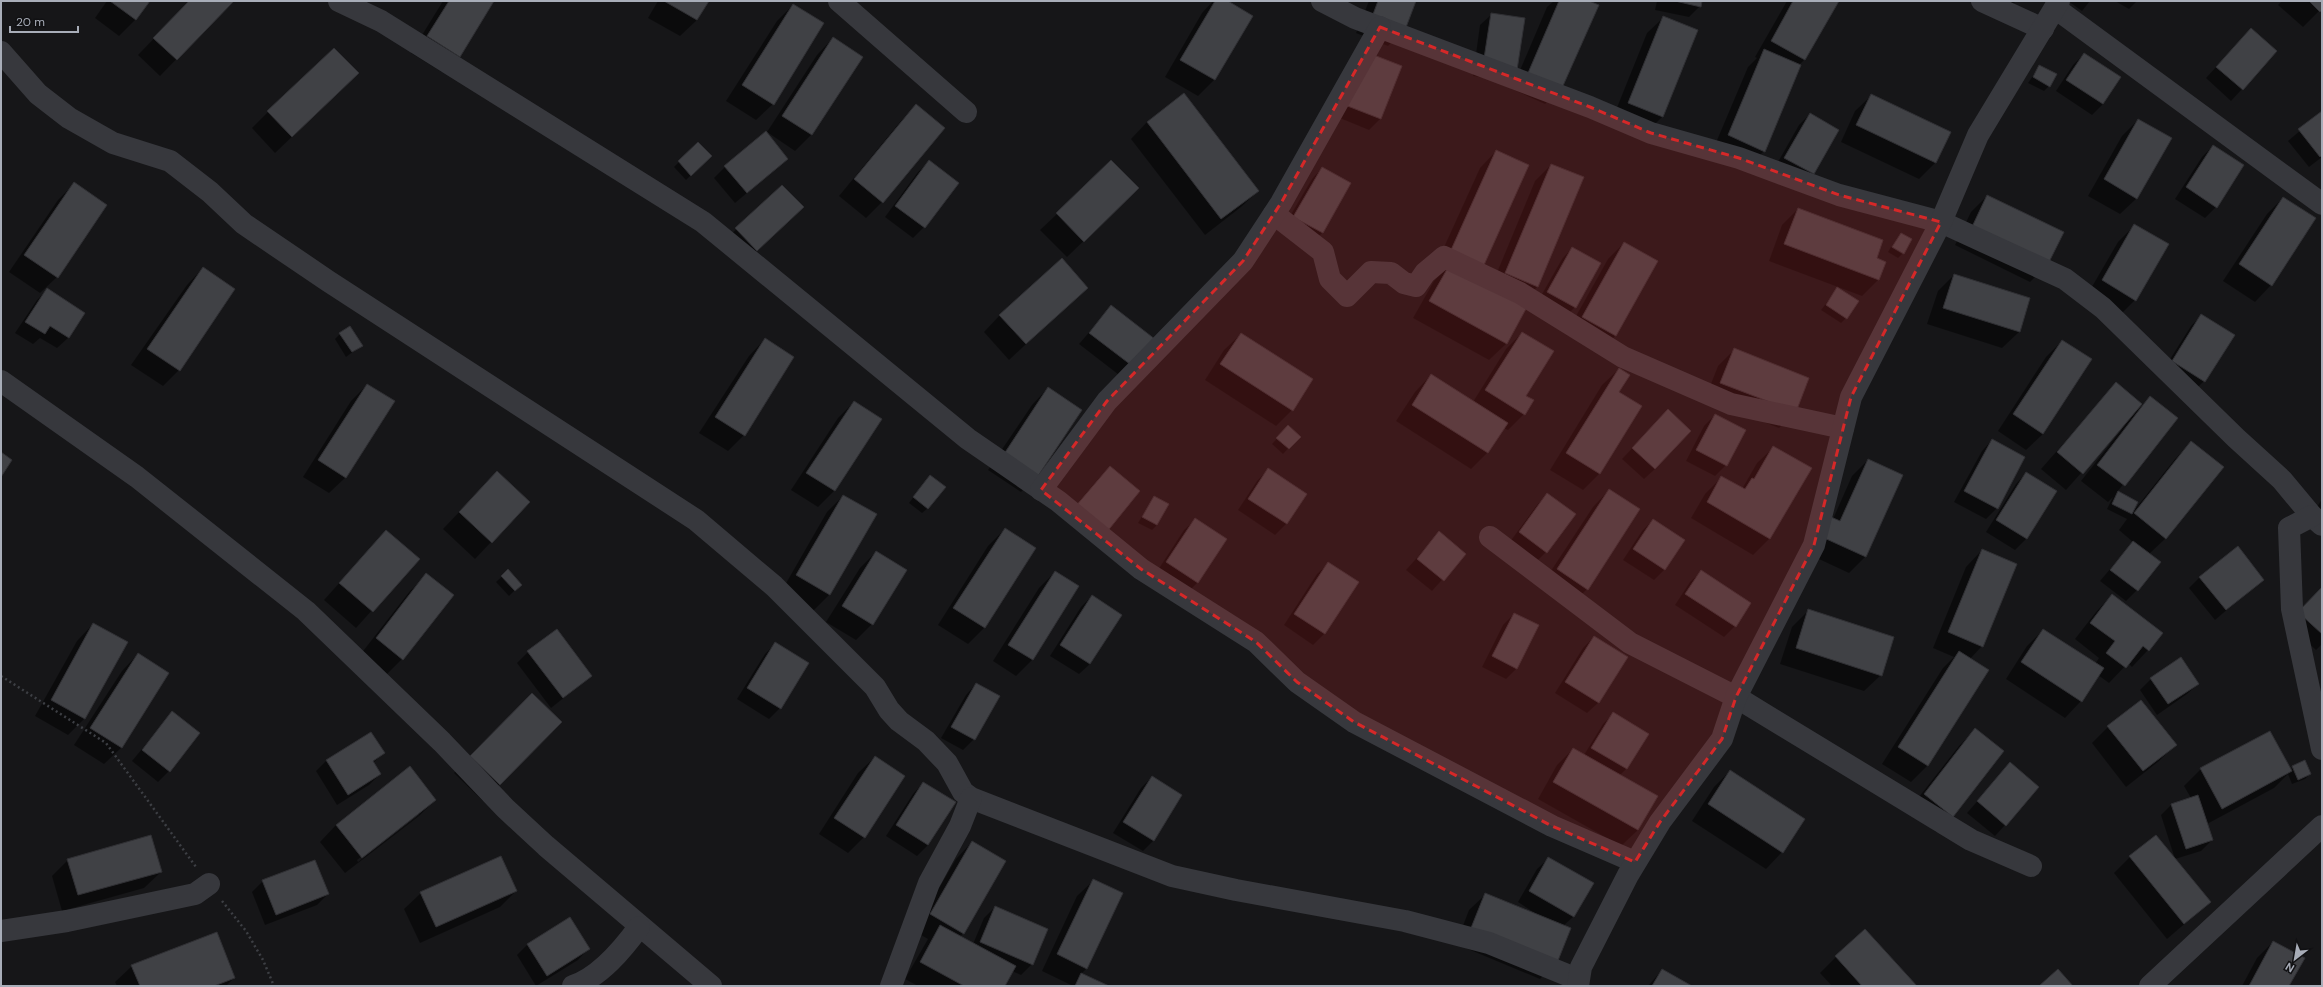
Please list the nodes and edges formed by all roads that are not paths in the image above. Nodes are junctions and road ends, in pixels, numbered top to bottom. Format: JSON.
{"nodes":[{"id":1,"x":339,"y":1,"type":"edge"},
{"id":2,"x":839,"y":1,"type":"edge"},
{"id":3,"x":1322,"y":1,"type":"edge"},
{"id":4,"x":1982,"y":1,"type":"edge"},
{"id":5,"x":2057,"y":5,"type":"edge"},
{"id":6,"x":1380,"y":27,"type":"junction"},
{"id":7,"x":2043,"y":29,"type":"junction"},
{"id":8,"x":1,"y":52,"type":"edge"},
{"id":9,"x":966,"y":112,"type":"dead end"},
{"id":10,"x":2322,"y":204,"type":"edge"},
{"id":11,"x":1274,"y":214,"type":"junction"},
{"id":12,"x":1940,"y":222,"type":"junction"},
{"id":13,"x":1,"y":381,"type":"edge"},
{"id":14,"x":1843,"y":428,"type":"junction"},
{"id":15,"x":1041,"y":490,"type":"junction"},
{"id":16,"x":2317,"y":521,"type":"edge"},
{"id":17,"x":1490,"y":537,"type":"dead end"},
{"id":18,"x":1736,"y":697,"type":"junction"},
{"id":19,"x":2322,"y":749,"type":"edge"},
{"id":20,"x":971,"y":798,"type":"junction"},
{"id":21,"x":2322,"y":826,"type":"edge"},
{"id":22,"x":1635,"y":862,"type":"junction"},
{"id":23,"x":2031,"y":866,"type":"dead end"},
{"id":24,"x":209,"y":884,"type":"road end"},
{"id":25,"x":639,"y":927,"type":"junction"},
{"id":26,"x":1,"y":931,"type":"edge"},
{"id":27,"x":1577,"y":983,"type":"edge"},
{"id":28,"x":572,"y":986,"type":"edge"},
{"id":29,"x":711,"y":986,"type":"edge"},
{"id":30,"x":891,"y":986,"type":"edge"},
{"id":31,"x":2150,"y":986,"type":"edge"}],
"edges":[{"from":1,"to":15,"type":"street"},
{"from":2,"to":9,"type":"street"},
{"from":3,"to":6,"type":"street"},
{"from":4,"to":7,"type":"street"},
{"from":5,"to":7,"type":"street"},
{"from":5,"to":10,"type":"street"},
{"from":6,"to":11,"type":"street"},
{"from":6,"to":12,"type":"street"},
{"from":7,"to":12,"type":"street"},
{"from":8,"to":20,"type":"street"},
{"from":11,"to":14,"type":"street"},
{"from":11,"to":15,"type":"street"},
{"from":12,"to":14,"type":"street"},
{"from":12,"to":16,"type":"street"},
{"from":13,"to":25,"type":"street"},
{"from":14,"to":18,"type":"street"},
{"from":15,"to":22,"type":"street"},
{"from":16,"to":19,"type":"street"},
{"from":17,"to":18,"type":"street"},
{"from":18,"to":22,"type":"street"},
{"from":18,"to":23,"type":"street"},
{"from":20,"to":27,"type":"street"},
{"from":20,"to":30,"type":"street"},
{"from":21,"to":31,"type":"street"},
{"from":22,"to":27,"type":"street"},
{"from":24,"to":26,"type":"street"},
{"from":25,"to":28,"type":"street"},
{"from":25,"to":29,"type":"street"}]}
